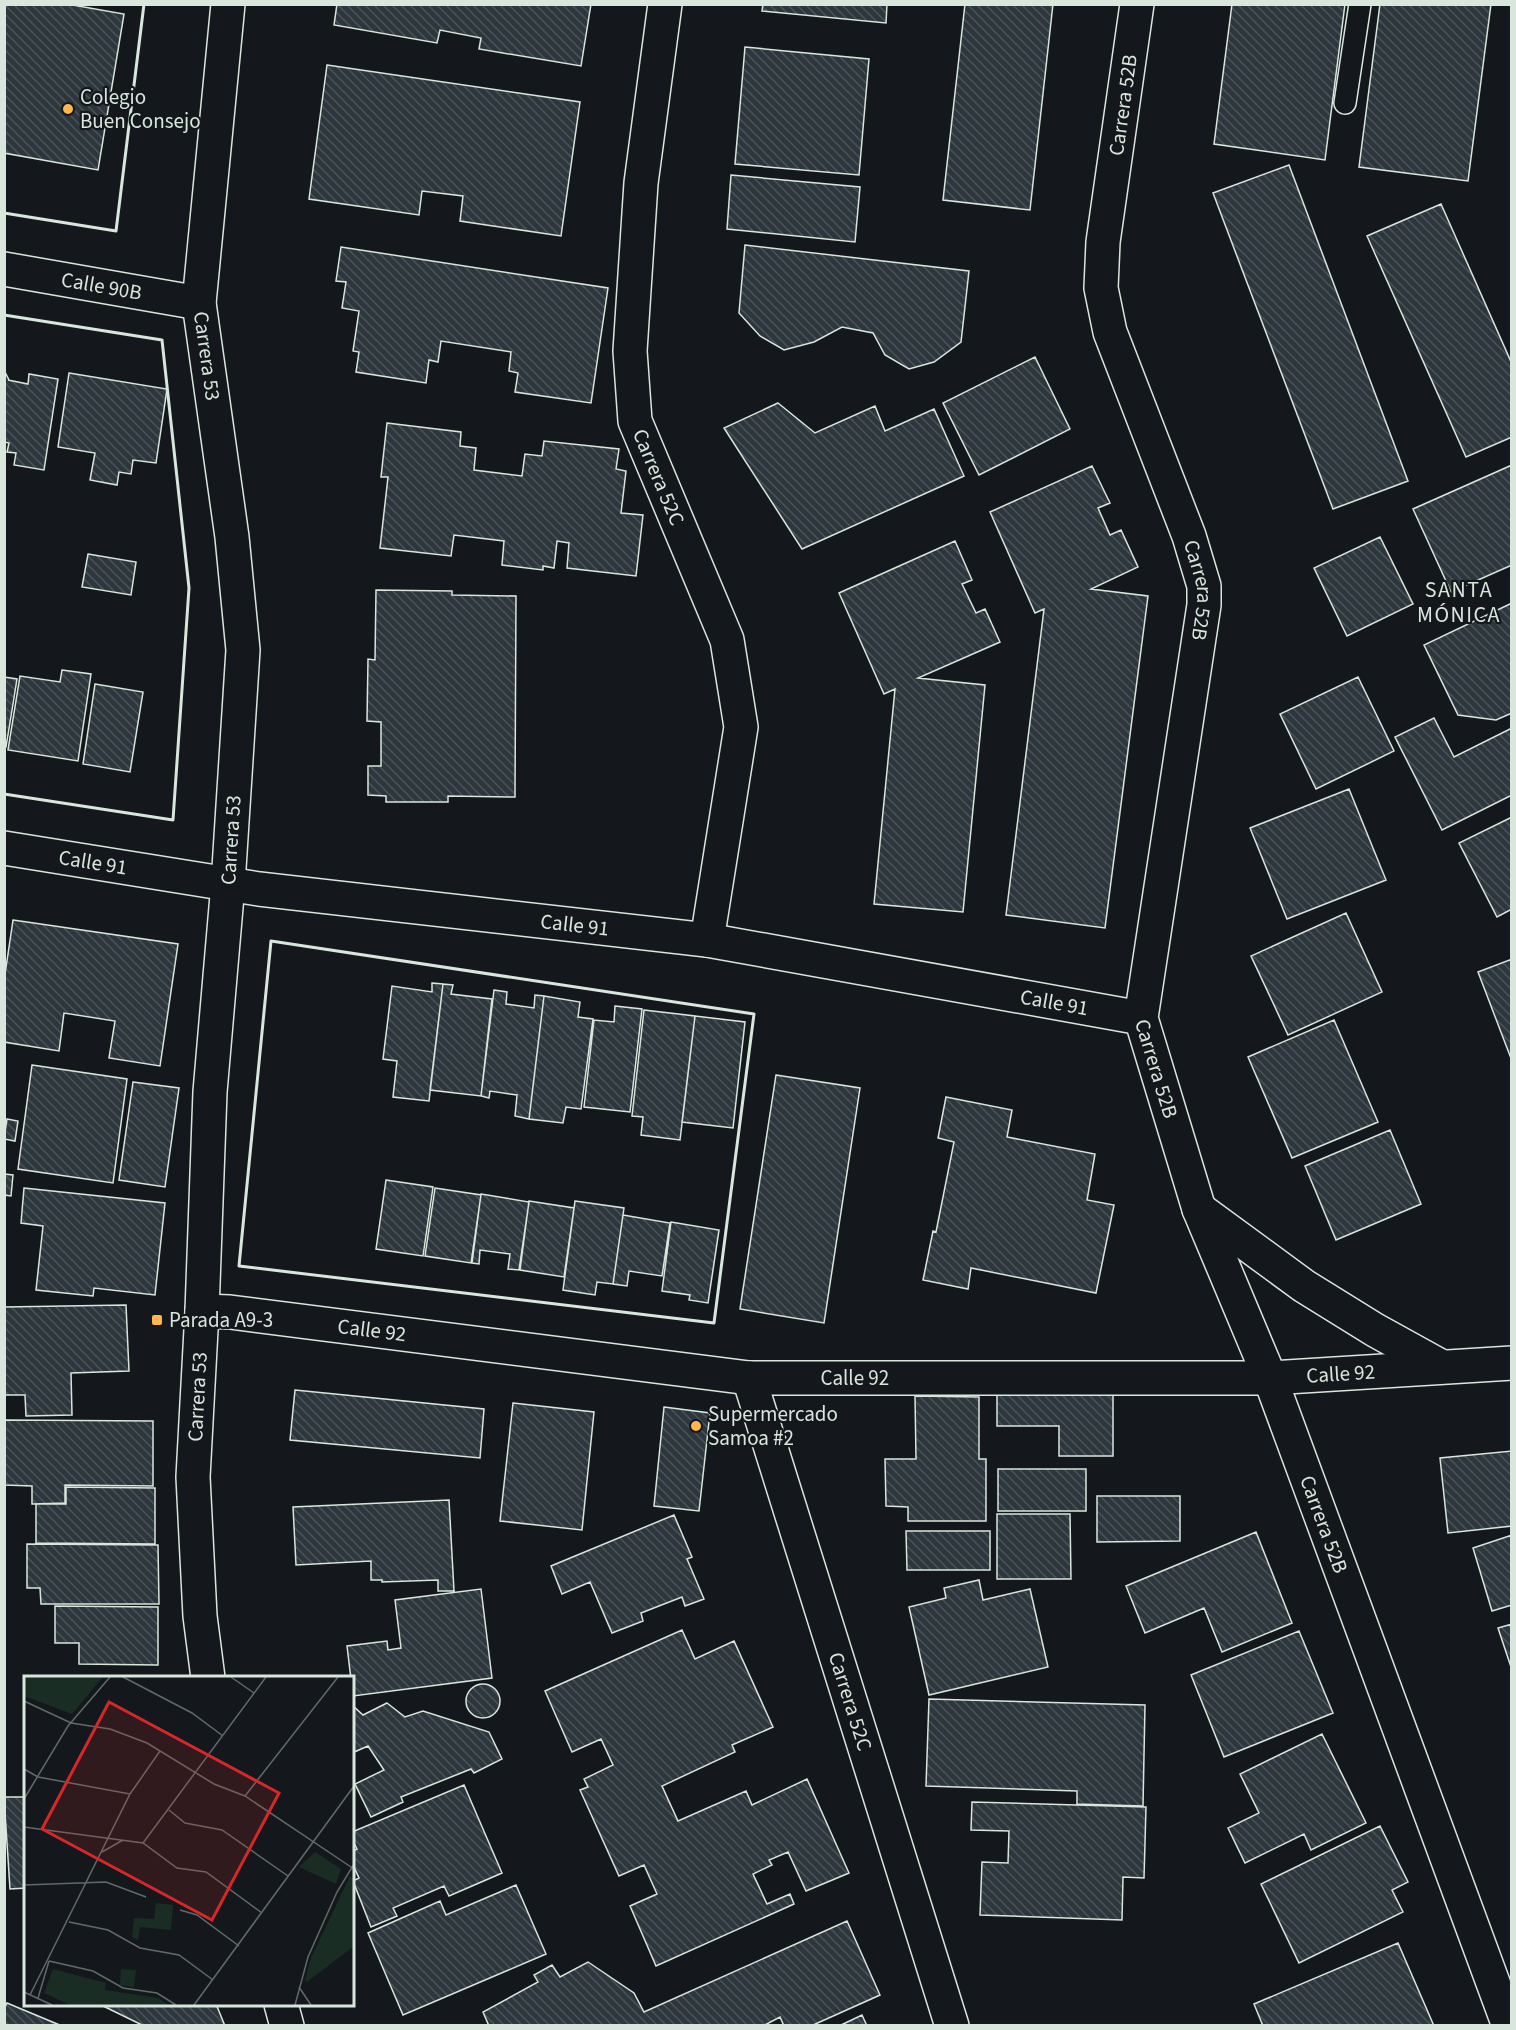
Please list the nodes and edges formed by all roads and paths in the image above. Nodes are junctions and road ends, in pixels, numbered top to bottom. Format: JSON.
{"nodes":[{"id":1,"x":228,"y":4,"type":"edge"},
{"id":2,"x":665,"y":4,"type":"edge"},
{"id":3,"x":1137,"y":4,"type":"edge"},
{"id":4,"x":1360,"y":4,"type":"edge"},
{"id":5,"x":1346,"y":103,"type":"dead end"},
{"id":6,"x":4,"y":269,"type":"edge"},
{"id":7,"x":199,"y":303,"type":"junction"},
{"id":8,"x":4,"y":848,"type":"edge"},
{"id":9,"x":228,"y":884,"type":"junction"},
{"id":10,"x":707,"y":940,"type":"junction"},
{"id":11,"x":1141,"y":1018,"type":"junction"},
{"id":12,"x":1199,"y":1209,"type":"junction"},
{"id":13,"x":202,"y":1311,"type":"junction"},
{"id":14,"x":1512,"y":1363,"type":"edge"},
{"id":15,"x":1442,"y":1367,"type":"junction"},
{"id":16,"x":749,"y":1378,"type":"junction"},
{"id":17,"x":1270,"y":1378,"type":"junction"},
{"id":18,"x":208,"y":1676,"type":"edge"},
{"id":19,"x":281,"y":2006,"type":"edge"},
{"id":20,"x":287,"y":2025,"type":"edge"},
{"id":21,"x":952,"y":2025,"type":"edge"},
{"id":22,"x":1509,"y":2025,"type":"edge"}],
"edges":[{"from":1,"to":7,"type":"street","name":"Carrera 53"},
{"from":2,"to":10,"type":"street","name":"Carrera 52C"},
{"from":3,"to":11,"type":"street","name":"Carrera 52B"},
{"from":4,"to":5,"type":"lane"},
{"from":6,"to":7,"type":"street","name":"Calle 90B"},
{"from":7,"to":9,"type":"street","name":"Carrera 53"},
{"from":8,"to":9,"type":"street","name":"Calle 91"},
{"from":9,"to":10,"type":"street","name":"Calle 91"},
{"from":9,"to":13,"type":"street","name":"Carrera 53"},
{"from":10,"to":11,"type":"street","name":"Calle 91"},
{"from":11,"to":12,"type":"street","name":"Carrera 52B"},
{"from":12,"to":15,"type":"street"},
{"from":12,"to":17,"type":"street","name":"Carrera 52B"},
{"from":13,"to":16,"type":"street","name":"Calle 92"},
{"from":13,"to":18,"type":"street","name":"Carrera 53"},
{"from":14,"to":15,"type":"street","name":"Calle 92"},
{"from":15,"to":17,"type":"street","name":"Calle 92"},
{"from":16,"to":17,"type":"street","name":"Calle 92"},
{"from":16,"to":21,"type":"street","name":"Carrera 52C"},
{"from":17,"to":22,"type":"street","name":"Carrera 52B"},
{"from":19,"to":20,"type":"street"}]}
